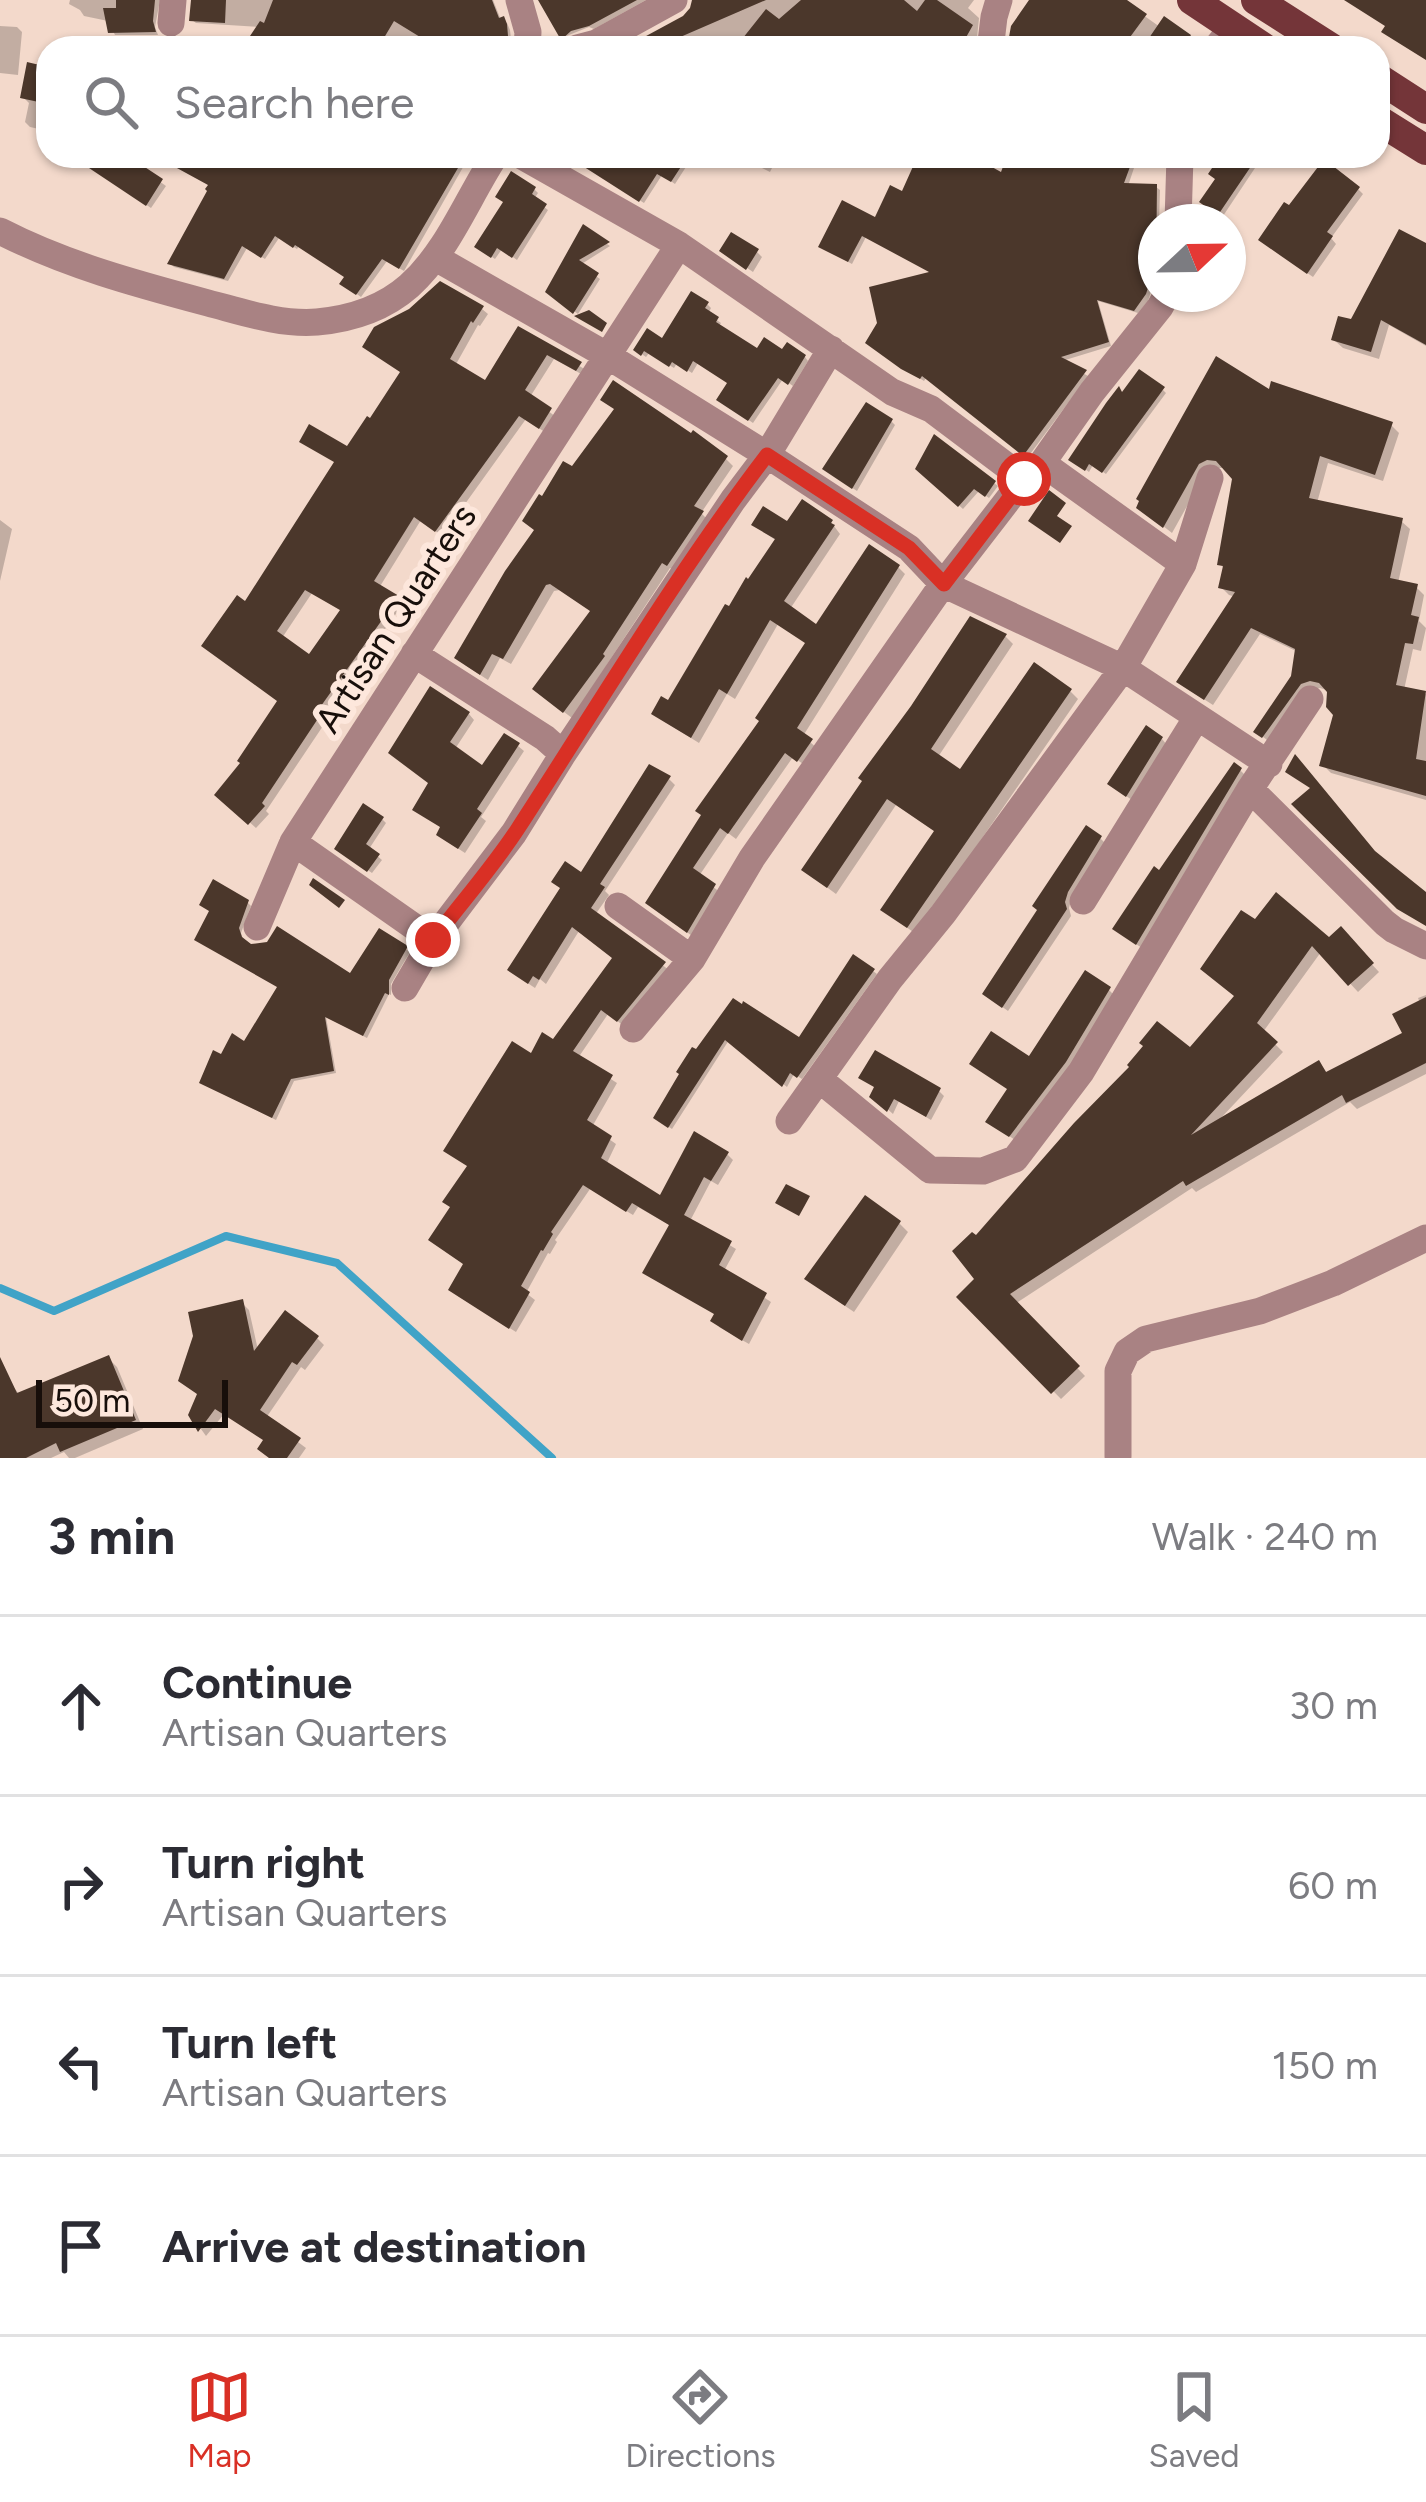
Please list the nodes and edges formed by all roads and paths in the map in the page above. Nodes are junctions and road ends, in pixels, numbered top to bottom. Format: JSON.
{"nodes":[{"id":1,"x":519,"y":0,"type":"edge"},
{"id":2,"x":674,"y":0,"type":"edge"},
{"id":3,"x":1000,"y":0,"type":"edge"},
{"id":4,"x":1192,"y":0,"type":"edge"},
{"id":5,"x":1256,"y":0,"type":"edge"},
{"id":6,"x":528,"y":36,"type":"edge"},
{"id":7,"x":609,"y":36,"type":"edge"},
{"id":8,"x":992,"y":36,"type":"edge"},
{"id":9,"x":1222,"y":36,"type":"edge"},
{"id":10,"x":1312,"y":36,"type":"edge"},
{"id":11,"x":1390,"y":86,"type":"edge"},
{"id":12,"x":1426,"y":109,"type":"edge"},
{"id":13,"x":1390,"y":128,"type":"edge"},
{"id":14,"x":1426,"y":150,"type":"edge"},
{"id":15,"x":487,"y":168,"type":"edge"},
{"id":16,"x":543,"y":168,"type":"edge"},
{"id":17,"x":1180,"y":168,"type":"edge"},
{"id":18,"x":1179,"y":204,"type":"edge"},
{"id":19,"x":0,"y":231,"type":"edge"},
{"id":20,"x":679,"y":245,"type":"junction"},
{"id":21,"x":436,"y":258,"type":"junction"},
{"id":22,"x":1157,"y":312,"type":"edge"},
{"id":23,"x":831,"y":350,"type":"junction"},
{"id":24,"x":608,"y":356,"type":"junction"},
{"id":25,"x":767,"y":455,"type":"junction"},
{"id":26,"x":1033,"y":471,"type":"junction"},
{"id":27,"x":1210,"y":478,"type":"dead end"},
{"id":28,"x":1183,"y":565,"type":"junction"},
{"id":29,"x":944,"y":584,"type":"junction"},
{"id":30,"x":414,"y":654,"type":"junction"},
{"id":31,"x":1123,"y":668,"type":"junction"},
{"id":32,"x":1310,"y":699,"type":"dead end"},
{"id":33,"x":1197,"y":717,"type":"junction"},
{"id":34,"x":563,"y":754,"type":"junction"},
{"id":35,"x":1269,"y":764,"type":"junction"},
{"id":36,"x":1250,"y":789,"type":"junction"},
{"id":37,"x":293,"y":842,"type":"junction"},
{"id":38,"x":1083,"y":901,"type":"dead end"},
{"id":39,"x":618,"y":906,"type":"dead end"},
{"id":40,"x":257,"y":927,"type":"dead end"},
{"id":41,"x":433,"y":940,"type":"junction"},
{"id":42,"x":1426,"y":946,"type":"edge"},
{"id":43,"x":692,"y":959,"type":"junction"},
{"id":44,"x":404,"y":988,"type":"dead end"},
{"id":45,"x":633,"y":1029,"type":"dead end"},
{"id":46,"x":819,"y":1079,"type":"junction"},
{"id":47,"x":789,"y":1121,"type":"dead end"},
{"id":48,"x":1426,"y":1238,"type":"edge"},
{"id":49,"x":1118,"y":1456,"type":"edge"}],
"edges":[{"from":1,"to":6,"type":"street"},
{"from":2,"to":7,"type":"street"},
{"from":3,"to":8,"type":"street"},
{"from":4,"to":9,"type":"main road"},
{"from":5,"to":10,"type":"main road"},
{"from":11,"to":12,"type":"main road"},
{"from":13,"to":14,"type":"main road"},
{"from":15,"to":21,"type":"street"},
{"from":16,"to":20,"type":"street"},
{"from":17,"to":18,"type":"street"},
{"from":19,"to":21,"type":"street"},
{"from":20,"to":23,"type":"street"},
{"from":20,"to":24,"type":"street","name":"Artisan Quarters"},
{"from":21,"to":24,"type":"street"},
{"from":22,"to":26,"type":"street"},
{"from":23,"to":25,"type":"street"},
{"from":23,"to":26,"type":"street"},
{"from":24,"to":25,"type":"street"},
{"from":24,"to":30,"type":"street","name":"Artisan Quarters"},
{"from":25,"to":29,"type":"street"},
{"from":25,"to":34,"type":"street"},
{"from":26,"to":28,"type":"street"},
{"from":26,"to":29,"type":"street"},
{"from":27,"to":28,"type":"street"},
{"from":28,"to":31,"type":"street"},
{"from":29,"to":31,"type":"street"},
{"from":29,"to":43,"type":"street"},
{"from":30,"to":34,"type":"street"},
{"from":30,"to":37,"type":"street","name":"Artisan Quarters"},
{"from":31,"to":33,"type":"street"},
{"from":31,"to":46,"type":"street"},
{"from":32,"to":35,"type":"street"},
{"from":33,"to":35,"type":"street"},
{"from":33,"to":38,"type":"street"},
{"from":34,"to":41,"type":"street"},
{"from":35,"to":36,"type":"street"},
{"from":36,"to":42,"type":"street"},
{"from":36,"to":46,"type":"street"},
{"from":37,"to":40,"type":"street","name":"Artisan Quarters"},
{"from":37,"to":41,"type":"street"},
{"from":39,"to":43,"type":"street"},
{"from":41,"to":44,"type":"street"},
{"from":43,"to":45,"type":"street"},
{"from":46,"to":47,"type":"street"},
{"from":48,"to":49,"type":"street"}]}
